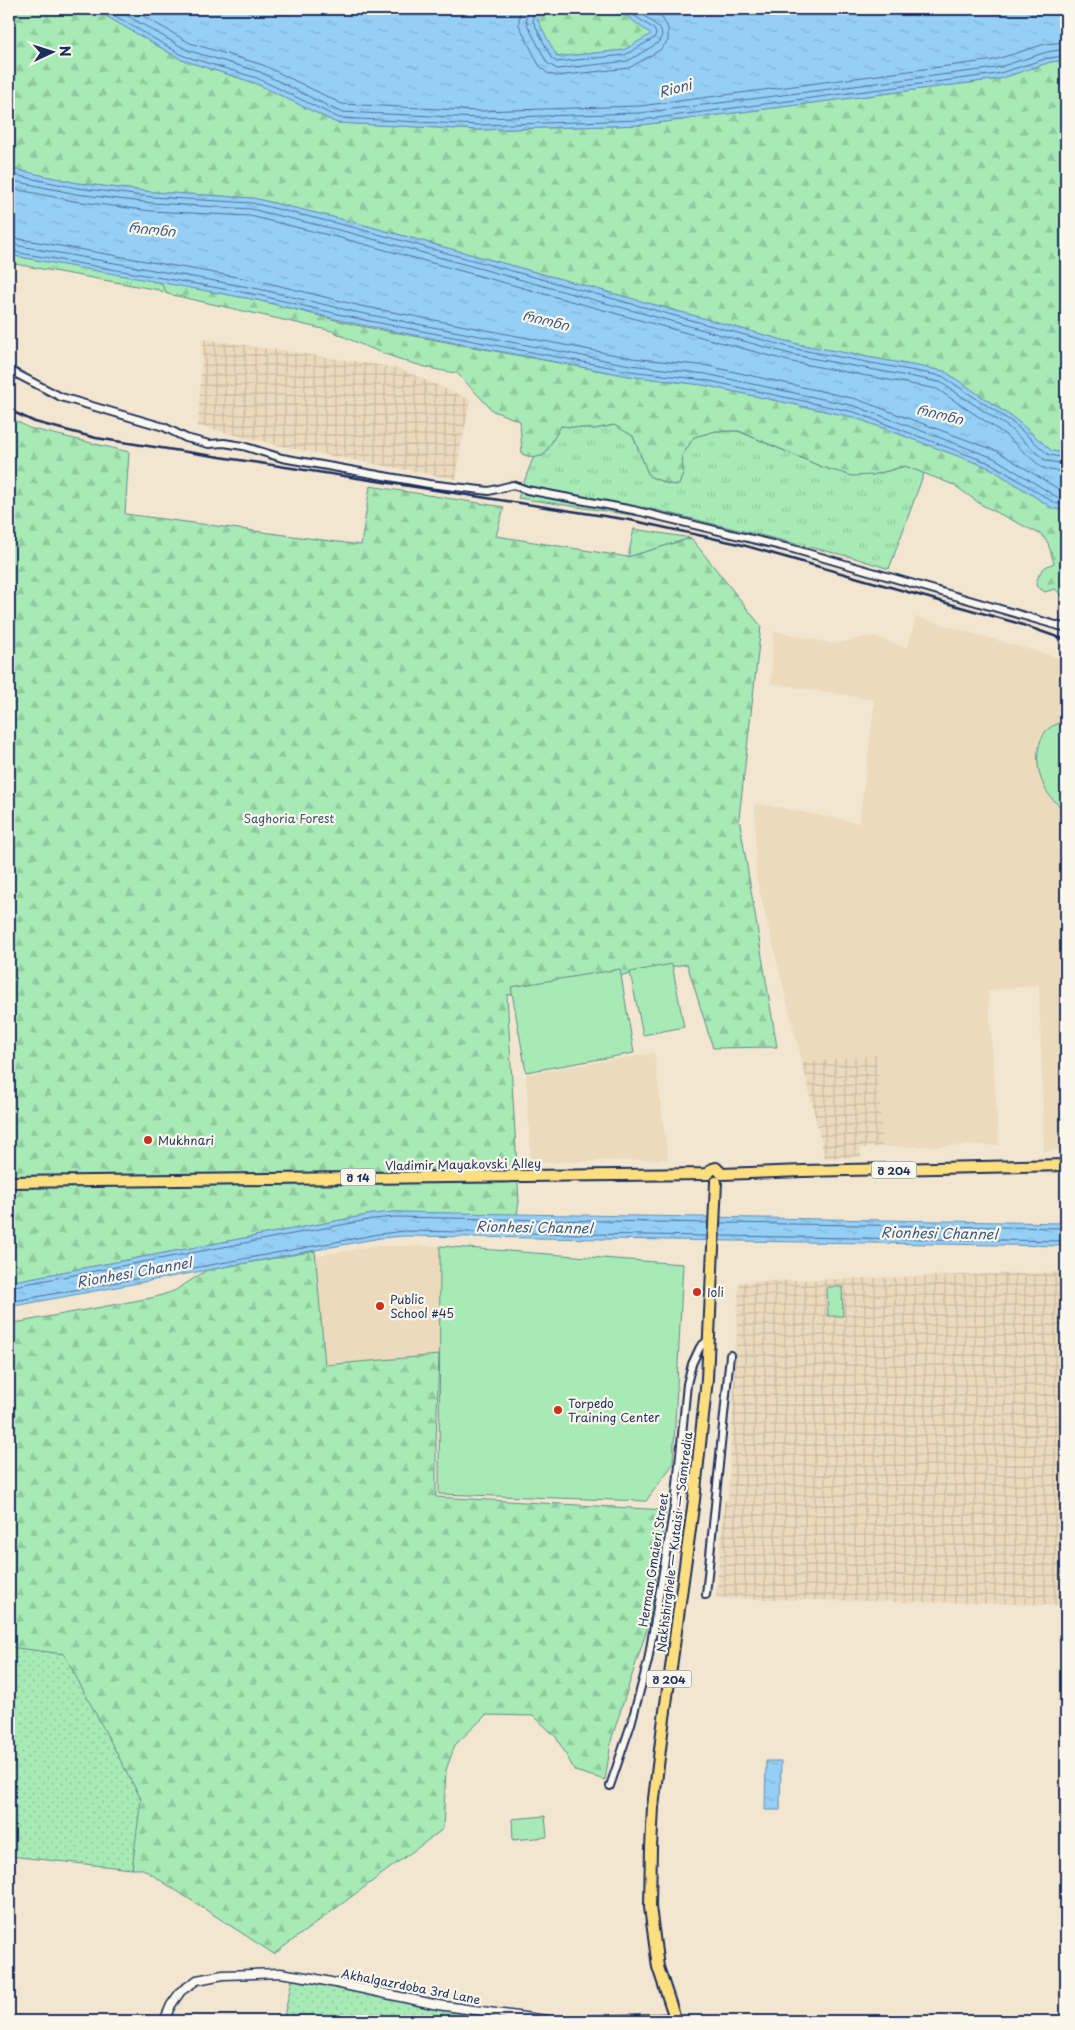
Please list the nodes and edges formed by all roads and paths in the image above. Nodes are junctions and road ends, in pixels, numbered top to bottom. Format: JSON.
{"nodes":[{"id":1,"x":9,"y":370,"type":"edge"},
{"id":2,"x":1066,"y":628,"type":"edge"},
{"id":3,"x":1066,"y":1165,"type":"edge"},
{"id":4,"x":715,"y":1177,"type":"junction"},
{"id":5,"x":9,"y":1182,"type":"edge"},
{"id":6,"x":710,"y":1338,"type":"junction"},
{"id":7,"x":730,"y":1355,"type":"dead end"},
{"id":8,"x":706,"y":1595,"type":"dead end"},
{"id":9,"x":610,"y":1786,"type":"dead end"},
{"id":10,"x":676,"y":2020,"type":"edge"},
{"id":11,"x":164,"y":2021,"type":"edge"}],
"edges":[{"from":1,"to":2,"type":"street"},
{"from":3,"to":4,"type":"main road","number":"შ 204"},
{"from":4,"to":5,"type":"main road","name":"Vladimir Mayakovski Alley","number":"შ 14"},
{"from":4,"to":6,"type":"main road","name":"Nakhshirghele — Kutaisi — Samtredia","number":"შ 204"},
{"from":6,"to":9,"type":"street","name":"Herman Gmaieri Street"},
{"from":6,"to":10,"type":"main road","name":"Nakhshirghele — Kutaisi — Samtredia","number":"შ 204"},
{"from":7,"to":8,"type":"street"},
{"from":10,"to":11,"type":"street","name":"Akhalgazrdoba 3rd Lane"}]}
